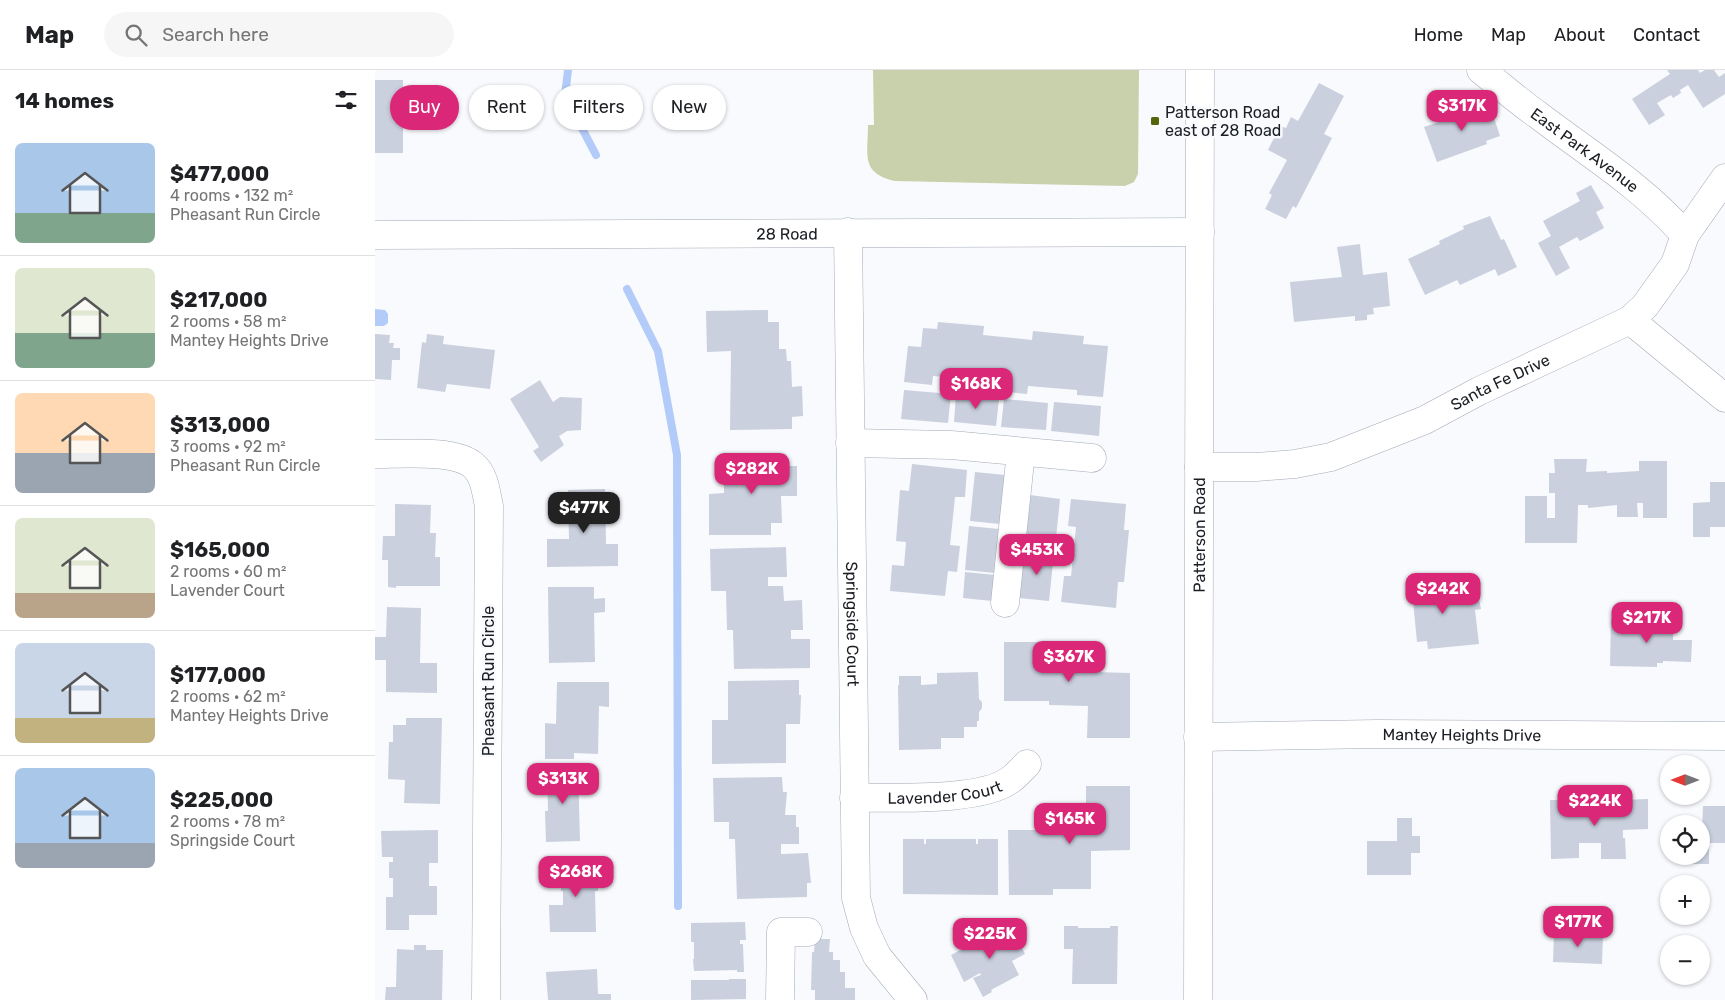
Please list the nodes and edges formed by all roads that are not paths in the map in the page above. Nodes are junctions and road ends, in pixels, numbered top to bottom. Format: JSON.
{"nodes":[{"id":1,"x":1200,"y":70,"type":"edge"},
{"id":2,"x":1481,"y":70,"type":"edge"},
{"id":3,"x":1725,"y":178,"type":"edge"},
{"id":4,"x":848,"y":232,"type":"junction"},
{"id":5,"x":1199,"y":232,"type":"junction"},
{"id":6,"x":375,"y":235,"type":"edge"},
{"id":7,"x":1685,"y":235,"type":"junction"},
{"id":8,"x":1630,"y":320,"type":"junction"},
{"id":9,"x":1725,"y":398,"type":"edge"},
{"id":10,"x":850,"y":443,"type":"junction"},
{"id":11,"x":1021,"y":452,"type":"junction"},
{"id":12,"x":375,"y":454,"type":"edge"},
{"id":13,"x":1091,"y":458,"type":"dead end"},
{"id":14,"x":1199,"y":467,"type":"junction"},
{"id":15,"x":1005,"y":603,"type":"dead end"},
{"id":16,"x":1725,"y":736,"type":"edge"},
{"id":17,"x":1198,"y":737,"type":"junction"},
{"id":18,"x":1027,"y":764,"type":"dead end"},
{"id":19,"x":854,"y":798,"type":"junction"},
{"id":20,"x":808,"y":932,"type":"dead end"},
{"id":21,"x":487,"y":1000,"type":"edge"},
{"id":22,"x":780,"y":1000,"type":"edge"},
{"id":23,"x":913,"y":1000,"type":"edge"},
{"id":24,"x":1197,"y":1000,"type":"edge"}],
"edges":[{"from":1,"to":5,"type":"street","name":"Patterson Road"},
{"from":2,"to":7,"type":"street","name":"East Park Avenue"},
{"from":3,"to":7,"type":"street","name":"Santa Fe Drive"},
{"from":4,"to":5,"type":"street","name":"28 Road"},
{"from":4,"to":6,"type":"street","name":"28 Road"},
{"from":4,"to":10,"type":"street","name":"Springside Court"},
{"from":5,"to":14,"type":"street","name":"Patterson Road"},
{"from":7,"to":8,"type":"street","name":"Santa Fe Drive"},
{"from":8,"to":9,"type":"street"},
{"from":8,"to":14,"type":"street","name":"Santa Fe Drive"},
{"from":10,"to":11,"type":"street"},
{"from":10,"to":19,"type":"street","name":"Springside Court"},
{"from":11,"to":13,"type":"street"},
{"from":11,"to":15,"type":"street"},
{"from":12,"to":21,"type":"street","name":"Pheasant Run Circle"},
{"from":14,"to":17,"type":"street","name":"Patterson Road"},
{"from":16,"to":17,"type":"street","name":"Mantey Heights Drive"},
{"from":17,"to":24,"type":"street","name":"Patterson Road"},
{"from":18,"to":19,"type":"street","name":"Lavender Court"},
{"from":19,"to":23,"type":"street","name":"Springside Court"},
{"from":20,"to":22,"type":"street"}]}
